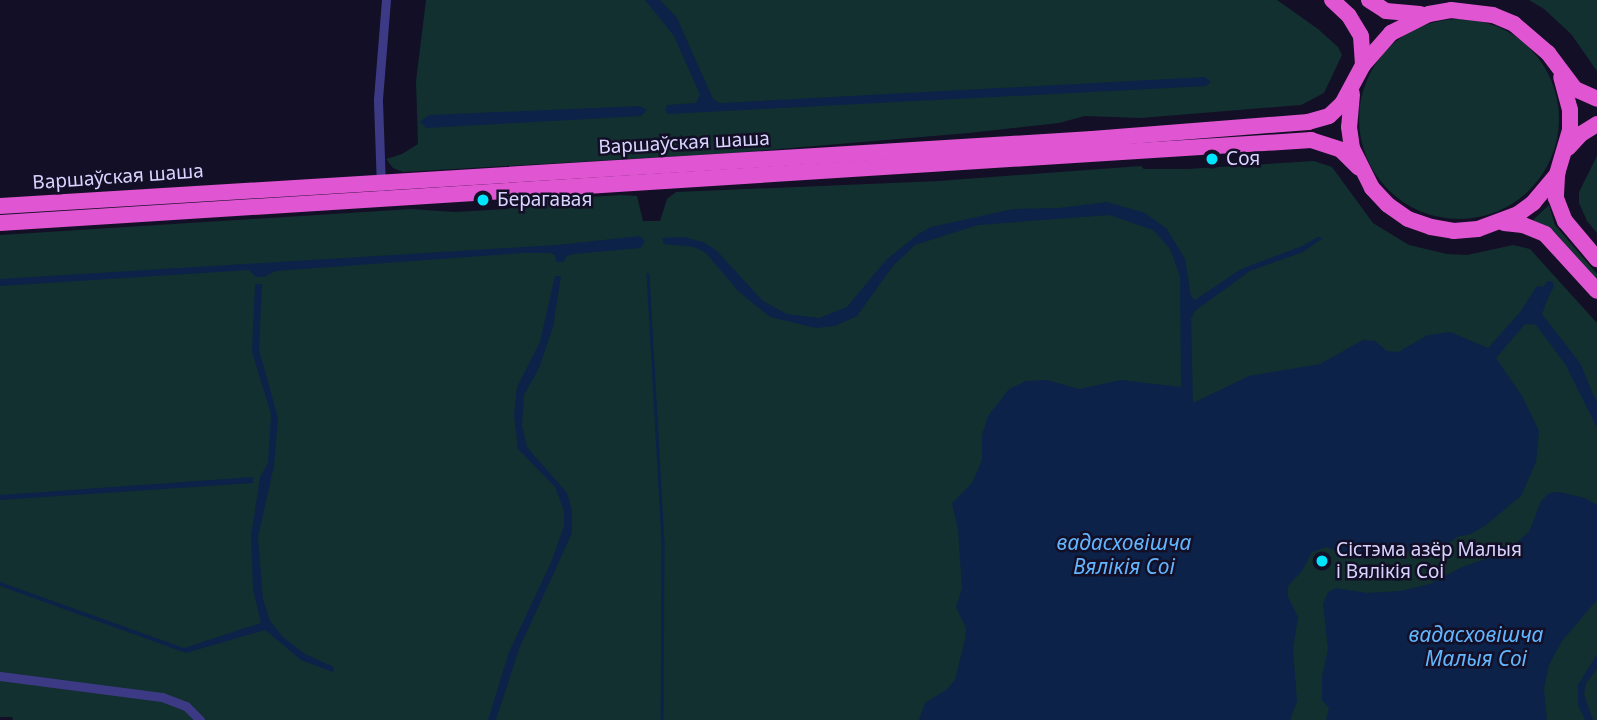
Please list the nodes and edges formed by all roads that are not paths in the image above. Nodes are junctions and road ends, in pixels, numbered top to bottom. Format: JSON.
{"nodes":[{"id":1,"x":386,"y":0,"type":"edge"},
{"id":2,"x":1332,"y":0,"type":"edge"},
{"id":3,"x":1368,"y":0,"type":"edge"},
{"id":4,"x":1429,"y":14,"type":"junction"},
{"id":5,"x":1363,"y":65,"type":"junction"},
{"id":6,"x":1559,"y":72,"type":"junction"},
{"id":7,"x":1354,"y":85,"type":"junction"},
{"id":8,"x":1597,"y":99,"type":"edge"},
{"id":9,"x":1597,"y":124,"type":"edge"},
{"id":10,"x":1566,"y":150,"type":"junction"},
{"id":11,"x":1359,"y":168,"type":"junction"},
{"id":12,"x":1557,"y":174,"type":"junction"},
{"id":13,"x":381,"y":190,"type":"junction"},
{"id":14,"x":0,"y":206,"type":"edge"},
{"id":15,"x":0,"y":223,"type":"edge"},
{"id":16,"x":1501,"y":223,"type":"junction"},
{"id":17,"x":1597,"y":259,"type":"edge"},
{"id":18,"x":1597,"y":291,"type":"edge"},
{"id":19,"x":0,"y":676,"type":"edge"},
{"id":20,"x":200,"y":720,"type":"edge"}],
"edges":[{"from":1,"to":13,"type":"street"},
{"from":2,"to":5,"type":"highway"},
{"from":3,"to":4,"type":"highway"},
{"from":4,"to":5,"type":"highway","name":"Варшаўская шаша"},
{"from":4,"to":6,"type":"highway","name":"Варшаўская шаша"},
{"from":5,"to":7,"type":"highway","name":"Варшаўская шаша"},
{"from":6,"to":8,"type":"highway","name":"Варшаўская шаша"},
{"from":6,"to":10,"type":"highway","name":"Варшаўская шаша"},
{"from":7,"to":11,"type":"highway","name":"Варшаўская шаша"},
{"from":7,"to":13,"type":"highway","name":"Варшаўская шаша"},
{"from":9,"to":10,"type":"highway","name":"Варшаўская шаша"},
{"from":10,"to":12,"type":"highway","name":"Варшаўская шаша"},
{"from":11,"to":13,"type":"highway","name":"Варшаўская шаша"},
{"from":11,"to":16,"type":"highway","name":"Варшаўская шаша"},
{"from":12,"to":16,"type":"highway","name":"Варшаўская шаша"},
{"from":12,"to":17,"type":"highway"},
{"from":13,"to":14,"type":"highway","name":"Варшаўская шаша"},
{"from":13,"to":15,"type":"highway","name":"Варшаўская шаша"},
{"from":16,"to":18,"type":"highway"},
{"from":19,"to":20,"type":"street"}]}
